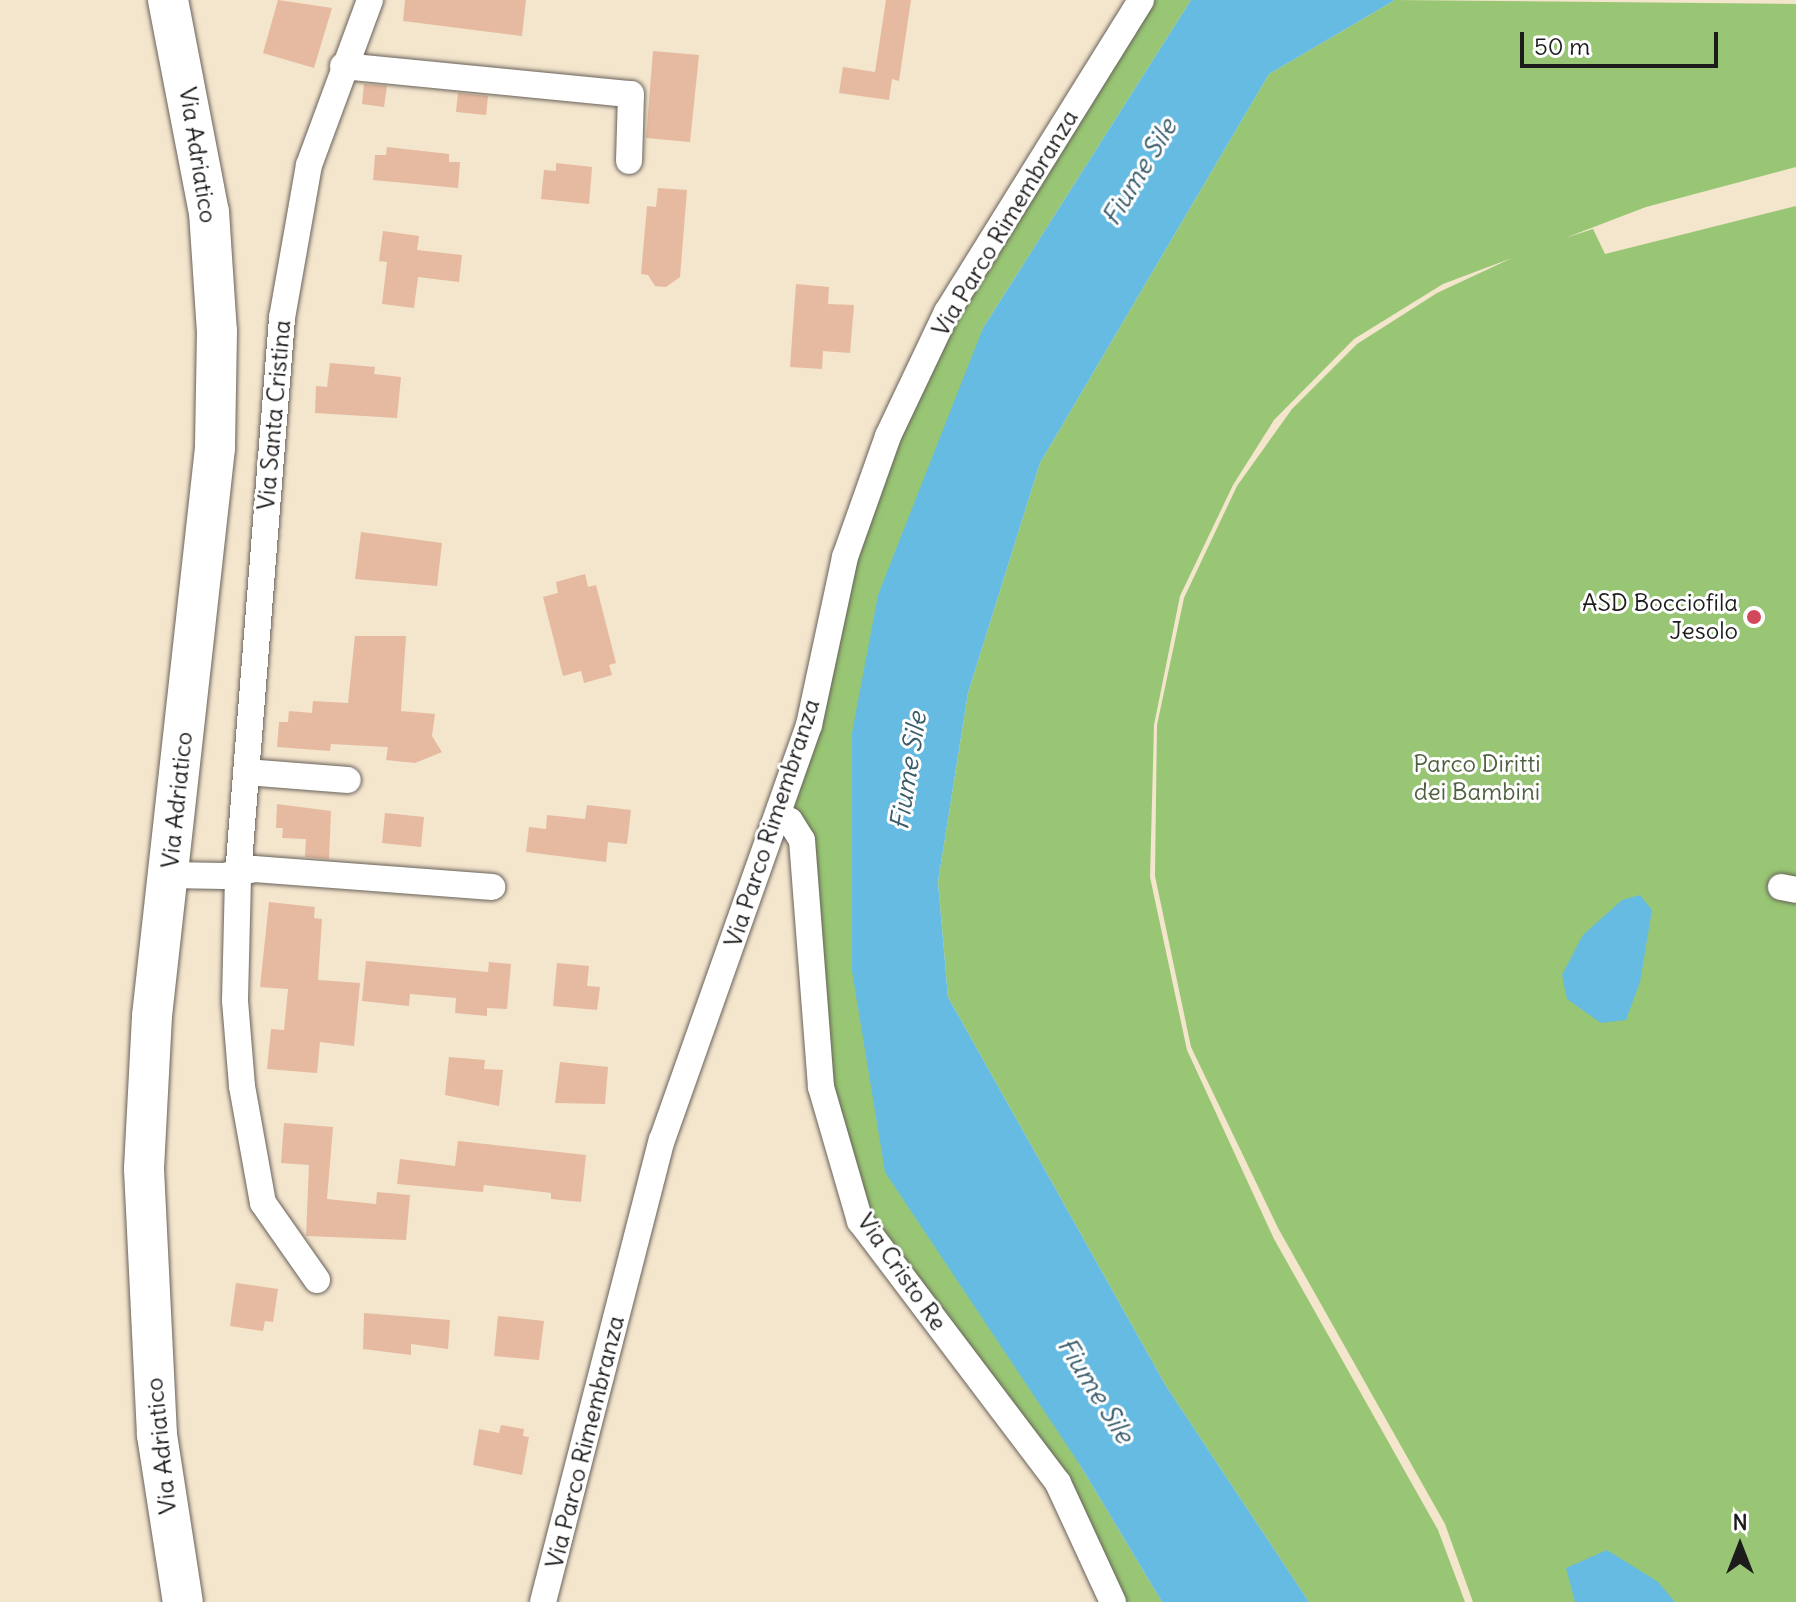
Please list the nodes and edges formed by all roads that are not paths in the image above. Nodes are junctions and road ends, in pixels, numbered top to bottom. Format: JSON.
{"nodes":[{"id":1,"x":168,"y":0,"type":"edge"},
{"id":2,"x":370,"y":0,"type":"edge"},
{"id":3,"x":1141,"y":0,"type":"edge"},
{"id":4,"x":343,"y":66,"type":"junction"},
{"id":5,"x":629,"y":161,"type":"dead end"},
{"id":6,"x":246,"y":772,"type":"junction"},
{"id":7,"x":348,"y":780,"type":"dead end"},
{"id":8,"x":778,"y":815,"type":"junction"},
{"id":9,"x":169,"y":875,"type":"junction"},
{"id":10,"x":238,"y":875,"type":"junction"},
{"id":11,"x":492,"y":887,"type":"dead end"},
{"id":12,"x":317,"y":1280,"type":"dead end"},
{"id":13,"x":183,"y":1602,"type":"edge"},
{"id":14,"x":543,"y":1602,"type":"edge"},
{"id":15,"x":1113,"y":1602,"type":"edge"}],
"edges":[{"from":1,"to":9,"type":"main road","name":"Via Adriatico"},
{"from":2,"to":4,"type":"street","name":"Via Santa Cristina"},
{"from":3,"to":8,"type":"street","name":"Via Parco Rimembranza"},
{"from":4,"to":5,"type":"street"},
{"from":4,"to":6,"type":"street","name":"Via Santa Cristina"},
{"from":6,"to":7,"type":"street"},
{"from":6,"to":10,"type":"street","name":"Via Santa Cristina"},
{"from":8,"to":14,"type":"street","name":"Via Parco Rimembranza"},
{"from":8,"to":15,"type":"street","name":"Via Cristo Re"},
{"from":9,"to":10,"type":"street"},
{"from":9,"to":13,"type":"main road","name":"Via Adriatico"},
{"from":10,"to":11,"type":"street"},
{"from":10,"to":12,"type":"street","name":"Via Santa Cristina"}]}
